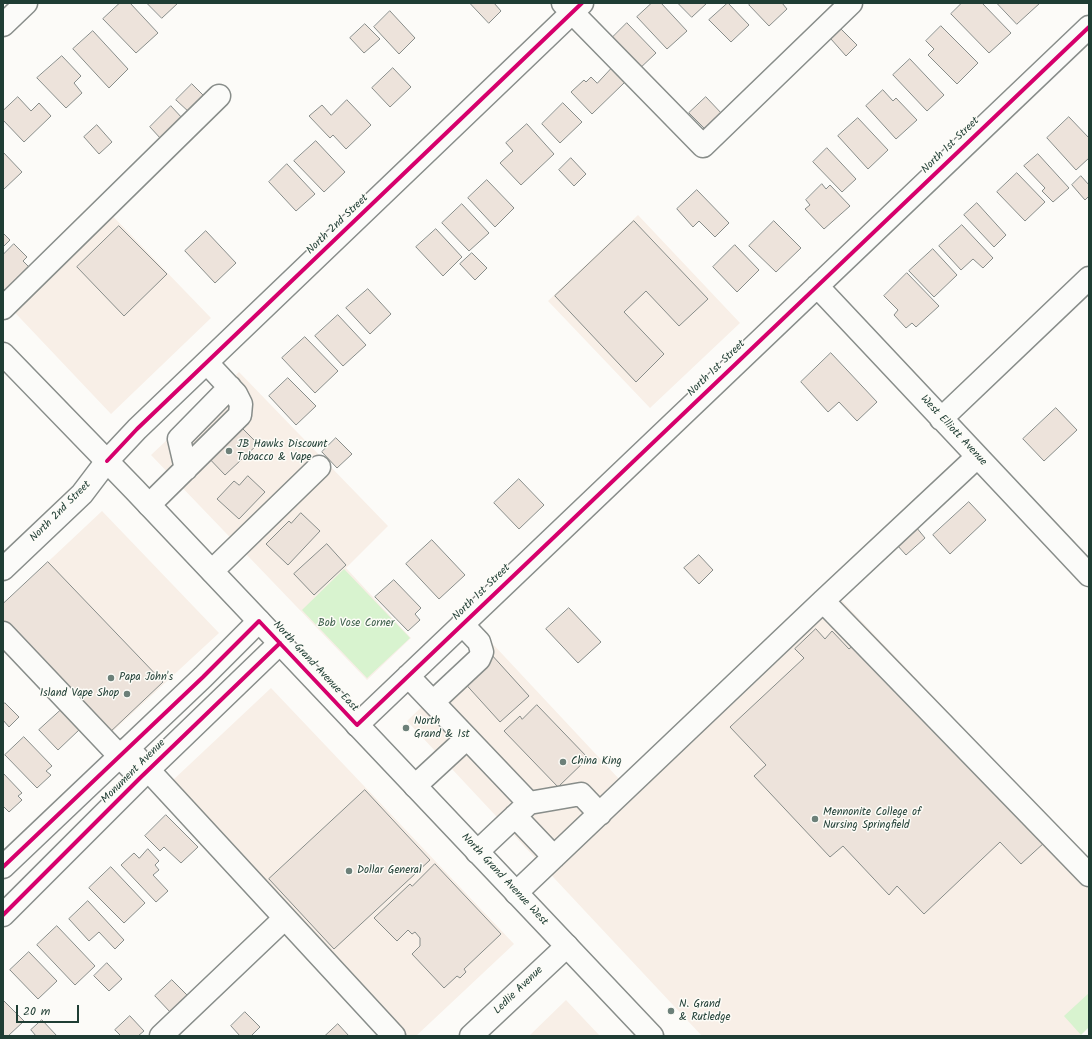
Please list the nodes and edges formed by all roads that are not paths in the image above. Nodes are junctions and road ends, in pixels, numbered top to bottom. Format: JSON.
{"nodes":[{"id":1,"x":26,"y":3,"type":"edge"},
{"id":2,"x":851,"y":3,"type":"edge"},
{"id":3,"x":573,"y":6,"type":"edge"},
{"id":4,"x":3,"y":25,"type":"edge"},
{"id":5,"x":1089,"y":27,"type":"edge"},
{"id":6,"x":219,"y":96,"type":"dead end"},
{"id":7,"x":1089,"y":278,"type":"edge"},
{"id":8,"x":817,"y":286,"type":"junction"},
{"id":9,"x":3,"y":308,"type":"edge"},
{"id":10,"x":3,"y":354,"type":"edge"},
{"id":11,"x":207,"y":363,"type":"junction"},
{"id":12,"x":941,"y":419,"type":"junction"},
{"id":13,"x":977,"y":457,"type":"junction"},
{"id":14,"x":107,"y":462,"type":"junction"},
{"id":15,"x":319,"y":467,"type":"dead end"},
{"id":16,"x":149,"y":505,"type":"junction"},
{"id":17,"x":3,"y":569,"type":"edge"},
{"id":18,"x":212,"y":571,"type":"junction"},
{"id":19,"x":1089,"y":575,"type":"edge"},
{"id":20,"x":823,"y":601,"type":"junction"},
{"id":21,"x":259,"y":621,"type":"junction"},
{"id":22,"x":462,"y":624,"type":"junction"},
{"id":23,"x":3,"y":633,"type":"edge"},
{"id":24,"x":280,"y":643,"type":"junction"},
{"id":25,"x":408,"y":676,"type":"junction"},
{"id":26,"x":433,"y":702,"type":"junction"},
{"id":27,"x":357,"y":724,"type":"junction"},
{"id":28,"x":467,"y":738,"type":"junction"},
{"id":29,"x":124,"y":752,"type":"junction"},
{"id":30,"x":144,"y":774,"type":"junction"},
{"id":31,"x":416,"y":786,"type":"junction"},
{"id":32,"x":522,"y":810,"type":"junction"},
{"id":33,"x":600,"y":814,"type":"junction"},
{"id":34,"x":477,"y":852,"type":"junction"},
{"id":35,"x":554,"y":857,"type":"junction"},
{"id":36,"x":3,"y":867,"type":"edge"},
{"id":37,"x":1089,"y":875,"type":"edge"},
{"id":38,"x":516,"y":894,"type":"junction"},
{"id":39,"x":3,"y":916,"type":"edge"},
{"id":40,"x":285,"y":918,"type":"junction"},
{"id":41,"x":567,"y":946,"type":"junction"},
{"id":42,"x":162,"y":1036,"type":"edge"},
{"id":43,"x":394,"y":1036,"type":"edge"},
{"id":44,"x":471,"y":1036,"type":"edge"},
{"id":45,"x":652,"y":1036,"type":"edge"}],
"edges":[{"from":1,"to":4,"type":"street"},
{"from":2,"to":3,"type":"street"},
{"from":3,"to":11,"type":"street","name":"North 2nd Street"},
{"from":5,"to":8,"type":"street","name":"North 1st Street"},
{"from":6,"to":9,"type":"street"},
{"from":7,"to":12,"type":"street"},
{"from":8,"to":12,"type":"street","name":"West Elliott Avenue"},
{"from":8,"to":22,"type":"street","name":"North 1st Street"},
{"from":10,"to":14,"type":"street","name":"North Grand Avenue East"},
{"from":11,"to":14,"type":"street","name":"North 2nd Street"},
{"from":11,"to":16,"type":"street"},
{"from":12,"to":13,"type":"street","name":"West Elliott Avenue"},
{"from":13,"to":19,"type":"street","name":"West Elliott Avenue"},
{"from":13,"to":20,"type":"street"},
{"from":14,"to":16,"type":"street","name":"North Grand Avenue East"},
{"from":14,"to":17,"type":"street","name":"North 2nd Street"},
{"from":15,"to":18,"type":"street"},
{"from":16,"to":18,"type":"street","name":"North Grand Avenue East"},
{"from":18,"to":21,"type":"street","name":"North Grand Avenue East"},
{"from":20,"to":33,"type":"street"},
{"from":20,"to":37,"type":"street"},
{"from":21,"to":24,"type":"street","name":"North Grand Avenue East"},
{"from":21,"to":29,"type":"street","name":"Monument Avenue"},
{"from":22,"to":25,"type":"street","name":"North 1st Street"},
{"from":22,"to":26,"type":"street"},
{"from":23,"to":29,"type":"street"},
{"from":24,"to":27,"type":"street","name":"North Grand Avenue East"},
{"from":24,"to":30,"type":"street","name":"Monument Avenue"},
{"from":25,"to":26,"type":"street"},
{"from":25,"to":27,"type":"street","name":"North 1st Street"},
{"from":26,"to":28,"type":"street"},
{"from":27,"to":31,"type":"street","name":"North Grand Avenue West"},
{"from":28,"to":31,"type":"street"},
{"from":28,"to":32,"type":"street"},
{"from":29,"to":30,"type":"street"},
{"from":29,"to":36,"type":"street","name":"Monument Avenue"},
{"from":30,"to":39,"type":"street","name":"Monument Avenue"},
{"from":30,"to":40,"type":"street"},
{"from":31,"to":34,"type":"street","name":"North Grand Avenue West"},
{"from":32,"to":33,"type":"street"},
{"from":32,"to":34,"type":"street"},
{"from":32,"to":35,"type":"street"},
{"from":33,"to":35,"type":"street"},
{"from":34,"to":38,"type":"street","name":"North Grand Avenue West"},
{"from":35,"to":38,"type":"street"},
{"from":38,"to":41,"type":"street","name":"North Grand Avenue West"},
{"from":40,"to":42,"type":"street"},
{"from":40,"to":43,"type":"street"},
{"from":41,"to":44,"type":"street","name":"Ledlie Avenue"},
{"from":41,"to":45,"type":"street","name":"North Grand Avenue West"}]}
